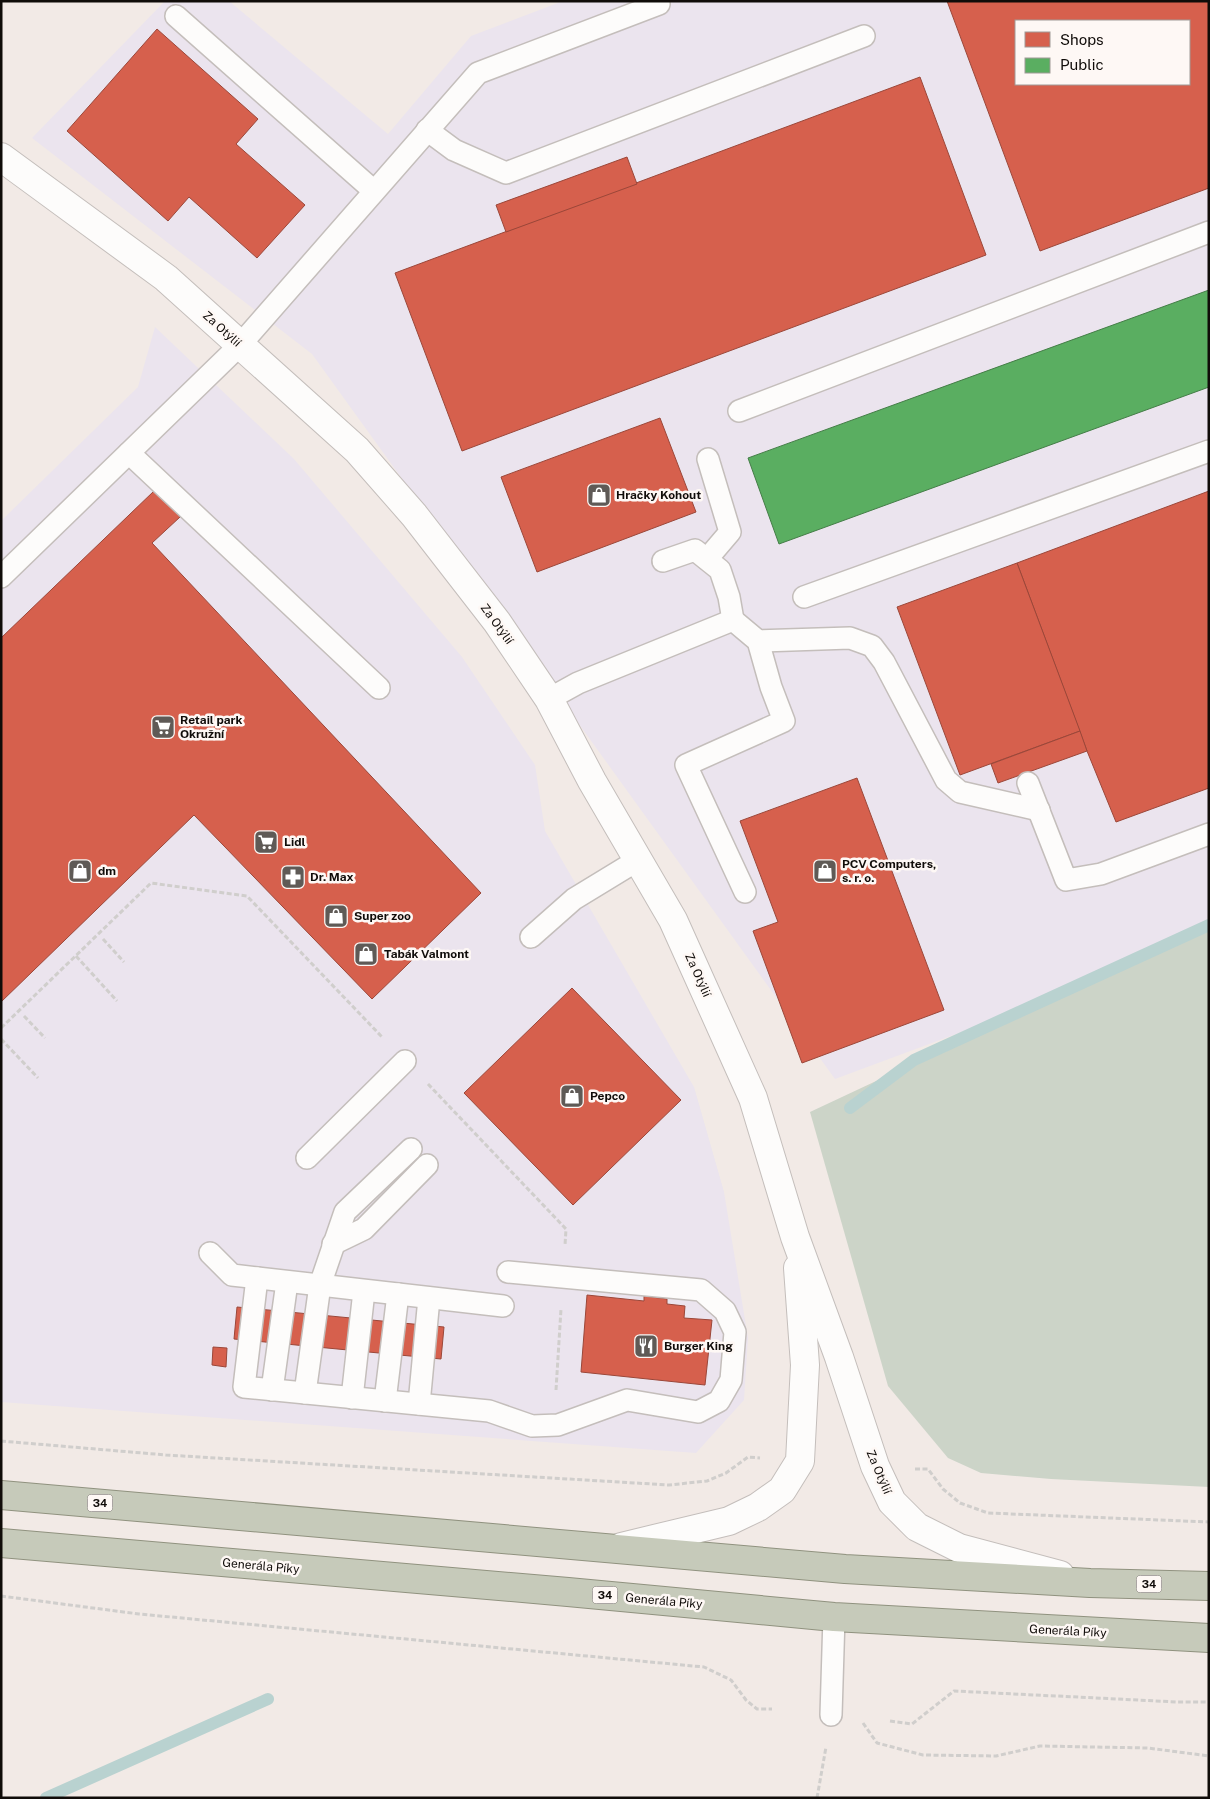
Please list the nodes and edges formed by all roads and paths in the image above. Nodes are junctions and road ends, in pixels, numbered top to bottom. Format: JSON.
{"nodes":[{"id":1,"x":659,"y":4,"type":"dead end"},
{"id":2,"x":176,"y":16,"type":"dead end"},
{"id":3,"x":864,"y":36,"type":"dead end"},
{"id":4,"x":427,"y":130,"type":"junction"},
{"id":5,"x":1,"y":157,"type":"edge"},
{"id":6,"x":374,"y":191,"type":"junction"},
{"id":7,"x":1209,"y":232,"type":"edge"},
{"id":8,"x":240,"y":345,"type":"junction"},
{"id":9,"x":739,"y":412,"type":"dead end"},
{"id":10,"x":1209,"y":450,"type":"edge"},
{"id":11,"x":129,"y":453,"type":"junction"},
{"id":12,"x":708,"y":459,"type":"dead end"},
{"id":13,"x":707,"y":560,"type":"junction"},
{"id":14,"x":663,"y":561,"type":"dead end"},
{"id":15,"x":1,"y":577,"type":"edge"},
{"id":16,"x":804,"y":597,"type":"dead end"},
{"id":17,"x":734,"y":620,"type":"junction"},
{"id":18,"x":758,"y":642,"type":"junction"},
{"id":19,"x":379,"y":688,"type":"dead end"},
{"id":20,"x":549,"y":699,"type":"junction"},
{"id":21,"x":1028,"y":783,"type":"dead end"},
{"id":22,"x":1039,"y":810,"type":"junction"},
{"id":23,"x":1209,"y":834,"type":"edge"},
{"id":24,"x":638,"y":860,"type":"junction"},
{"id":25,"x":745,"y":892,"type":"dead end"},
{"id":26,"x":531,"y":937,"type":"dead end"},
{"id":27,"x":103,"y":939,"type":"dead end"},
{"id":28,"x":76,"y":956,"type":"junction"},
{"id":29,"x":124,"y":962,"type":"dead end"},
{"id":30,"x":117,"y":1001,"type":"dead end"},
{"id":31,"x":24,"y":1016,"type":"dead end"},
{"id":32,"x":1,"y":1028,"type":"edge"},
{"id":33,"x":45,"y":1038,"type":"dead end"},
{"id":34,"x":1,"y":1039,"type":"edge"},
{"id":35,"x":405,"y":1061,"type":"junction"},
{"id":36,"x":38,"y":1078,"type":"dead end"},
{"id":37,"x":411,"y":1148,"type":"dead end"},
{"id":38,"x":307,"y":1158,"type":"dead end"},
{"id":39,"x":427,"y":1165,"type":"dead end"},
{"id":40,"x":795,"y":1237,"type":"junction"},
{"id":41,"x":333,"y":1244,"type":"junction"},
{"id":42,"x":210,"y":1253,"type":"dead end"},
{"id":43,"x":508,"y":1272,"type":"dead end"},
{"id":44,"x":563,"y":1277,"type":"junction"},
{"id":45,"x":257,"y":1278,"type":"junction"},
{"id":46,"x":287,"y":1282,"type":"junction"},
{"id":47,"x":320,"y":1285,"type":"junction"},
{"id":48,"x":364,"y":1291,"type":"junction"},
{"id":49,"x":398,"y":1294,"type":"junction"},
{"id":50,"x":429,"y":1298,"type":"junction"},
{"id":51,"x":503,"y":1306,"type":"dead end"},
{"id":52,"x":272,"y":1390,"type":"junction"},
{"id":53,"x":305,"y":1393,"type":"junction"},
{"id":54,"x":556,"y":1393,"type":"dead end"},
{"id":55,"x":352,"y":1398,"type":"junction"},
{"id":56,"x":385,"y":1401,"type":"junction"},
{"id":57,"x":419,"y":1404,"type":"junction"},
{"id":58,"x":1,"y":1441,"type":"edge"},
{"id":59,"x":766,"y":1458,"type":"dead end"},
{"id":60,"x":910,"y":1469,"type":"dead end"},
{"id":61,"x":1,"y":1495,"type":"edge"},
{"id":62,"x":1209,"y":1522,"type":"edge"},
{"id":63,"x":1,"y":1544,"type":"edge"},
{"id":64,"x":615,"y":1549,"type":"junction"},
{"id":65,"x":1090,"y":1583,"type":"junction"},
{"id":66,"x":1209,"y":1586,"type":"edge"},
{"id":67,"x":1,"y":1596,"type":"edge"},
{"id":68,"x":834,"y":1617,"type":"junction"},
{"id":69,"x":1209,"y":1638,"type":"edge"},
{"id":70,"x":1209,"y":1702,"type":"edge"},
{"id":71,"x":772,"y":1709,"type":"dead end"},
{"id":72,"x":832,"y":1716,"type":"joint"},
{"id":73,"x":860,"y":1718,"type":"dead end"},
{"id":74,"x":890,"y":1721,"type":"dead end"},
{"id":75,"x":1209,"y":1756,"type":"edge"},
{"id":76,"x":816,"y":1798,"type":"edge"}],
"edges":[{"from":1,"to":4,"type":"lane"},
{"from":2,"to":6,"type":"lane"},
{"from":3,"to":4,"type":"lane"},
{"from":4,"to":6,"type":"lane"},
{"from":5,"to":8,"type":"street","name":"Za Otýlií"},
{"from":6,"to":8,"type":"lane"},
{"from":7,"to":9,"type":"lane"},
{"from":8,"to":11,"type":"lane"},
{"from":8,"to":20,"type":"street","name":"Za Otýlií"},
{"from":10,"to":16,"type":"lane"},
{"from":11,"to":15,"type":"lane"},
{"from":11,"to":19,"type":"lane"},
{"from":12,"to":13,"type":"lane"},
{"from":13,"to":14,"type":"lane"},
{"from":13,"to":17,"type":"lane"},
{"from":17,"to":18,"type":"lane"},
{"from":17,"to":20,"type":"lane"},
{"from":18,"to":22,"type":"lane"},
{"from":18,"to":25,"type":"lane"},
{"from":20,"to":24,"type":"street","name":"Za Otýlií"},
{"from":21,"to":22,"type":"lane"},
{"from":22,"to":23,"type":"lane"},
{"from":24,"to":26,"type":"lane"},
{"from":24,"to":40,"type":"street","name":"Za Otýlií"},
{"from":27,"to":29,"type":"path"},
{"from":28,"to":30,"type":"path"},
{"from":28,"to":32,"type":"path"},
{"from":28,"to":35,"type":"path"},
{"from":31,"to":33,"type":"path"},
{"from":34,"to":36,"type":"path"},
{"from":35,"to":38,"type":"lane"},
{"from":35,"to":44,"type":"path"},
{"from":37,"to":41,"type":"lane"},
{"from":39,"to":41,"type":"lane"},
{"from":40,"to":64,"type":"street","name":"Za Otýlií"},
{"from":40,"to":65,"type":"street","name":"Za Otýlií"},
{"from":41,"to":47,"type":"lane"},
{"from":42,"to":45,"type":"lane"},
{"from":43,"to":44,"type":"lane"},
{"from":44,"to":54,"type":"path"},
{"from":44,"to":57,"type":"lane"},
{"from":45,"to":46,"type":"lane"},
{"from":45,"to":52,"type":"lane"},
{"from":46,"to":47,"type":"lane"},
{"from":46,"to":52,"type":"lane"},
{"from":47,"to":48,"type":"lane"},
{"from":47,"to":53,"type":"lane"},
{"from":48,"to":49,"type":"lane"},
{"from":48,"to":55,"type":"lane"},
{"from":49,"to":50,"type":"lane"},
{"from":49,"to":56,"type":"lane"},
{"from":50,"to":51,"type":"lane"},
{"from":50,"to":57,"type":"lane"},
{"from":52,"to":53,"type":"lane"},
{"from":53,"to":55,"type":"lane"},
{"from":55,"to":56,"type":"lane"},
{"from":56,"to":57,"type":"lane"},
{"from":58,"to":59,"type":"path"},
{"from":60,"to":62,"type":"path"},
{"from":61,"to":64,"type":"highway","number":"34"},
{"from":63,"to":68,"type":"highway","name":"Generála Píky","number":"34"},
{"from":64,"to":65,"type":"highway","number":"34"},
{"from":65,"to":66,"type":"highway","number":"34"},
{"from":67,"to":71,"type":"path"},
{"from":68,"to":69,"type":"highway","name":"Generála Píky","number":"34"},
{"from":68,"to":72,"type":"lane"},
{"from":70,"to":74,"type":"path"},
{"from":72,"to":76,"type":"path"},
{"from":73,"to":75,"type":"path"}]}
